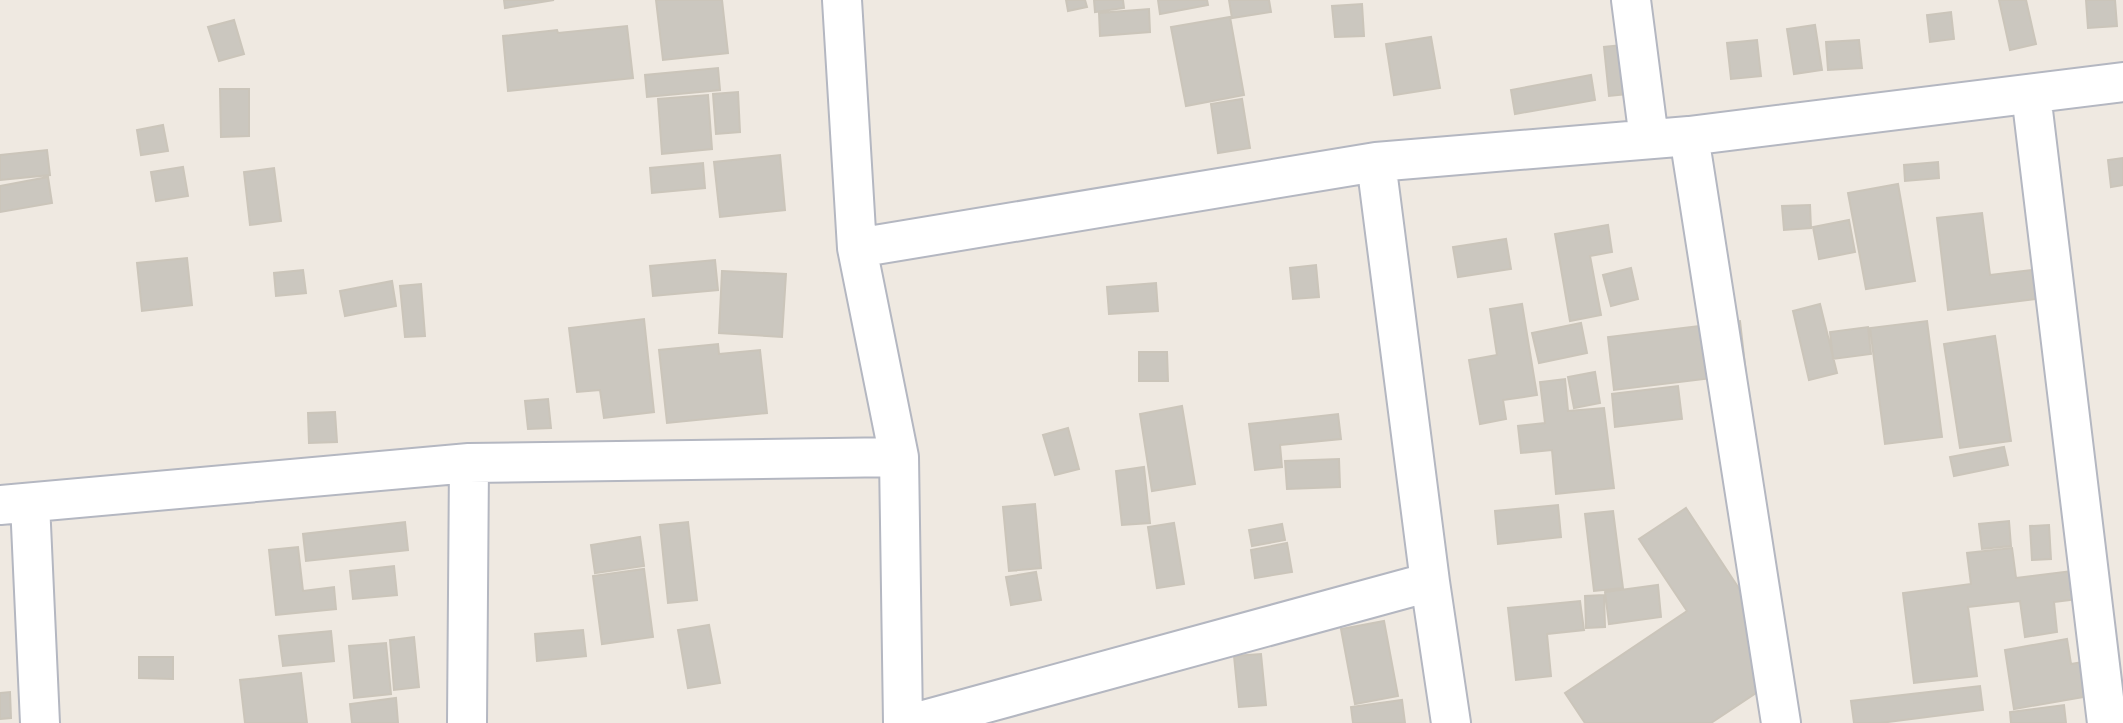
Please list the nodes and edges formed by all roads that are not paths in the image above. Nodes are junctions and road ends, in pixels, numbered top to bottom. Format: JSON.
{"nodes":[{"id":1,"x":842,"y":0,"type":"edge"},
{"id":2,"x":1631,"y":0,"type":"edge"},
{"id":3,"x":2123,"y":82,"type":"edge"},
{"id":4,"x":2031,"y":94,"type":"junction"},
{"id":5,"x":1689,"y":136,"type":"junction"},
{"id":6,"x":1649,"y":139,"type":"junction"},
{"id":7,"x":1377,"y":162,"type":"junction"},
{"id":8,"x":857,"y":248,"type":"junction"},
{"id":9,"x":899,"y":457,"type":"junction"},
{"id":10,"x":469,"y":463,"type":"junction"},
{"id":11,"x":15,"y":504,"type":"edge"},
{"id":12,"x":1430,"y":582,"type":"junction"},
{"id":13,"x":40,"y":723,"type":"edge"},
{"id":14,"x":467,"y":723,"type":"edge"},
{"id":15,"x":902,"y":723,"type":"edge"},
{"id":16,"x":914,"y":723,"type":"edge"},
{"id":17,"x":1451,"y":723,"type":"edge"},
{"id":18,"x":1781,"y":723,"type":"edge"},
{"id":19,"x":2108,"y":723,"type":"edge"}],
"edges":[{"from":1,"to":8,"type":"street"},
{"from":2,"to":6,"type":"street"},
{"from":3,"to":4,"type":"street"},
{"from":4,"to":5,"type":"street"},
{"from":4,"to":19,"type":"street"},
{"from":5,"to":6,"type":"street"},
{"from":5,"to":18,"type":"street"},
{"from":6,"to":7,"type":"street"},
{"from":7,"to":8,"type":"street"},
{"from":7,"to":12,"type":"street"},
{"from":8,"to":9,"type":"street"},
{"from":9,"to":10,"type":"street"},
{"from":9,"to":15,"type":"street"},
{"from":10,"to":11,"type":"street"},
{"from":10,"to":14,"type":"street"},
{"from":11,"to":13,"type":"street"},
{"from":12,"to":16,"type":"street"},
{"from":12,"to":17,"type":"street"}]}
